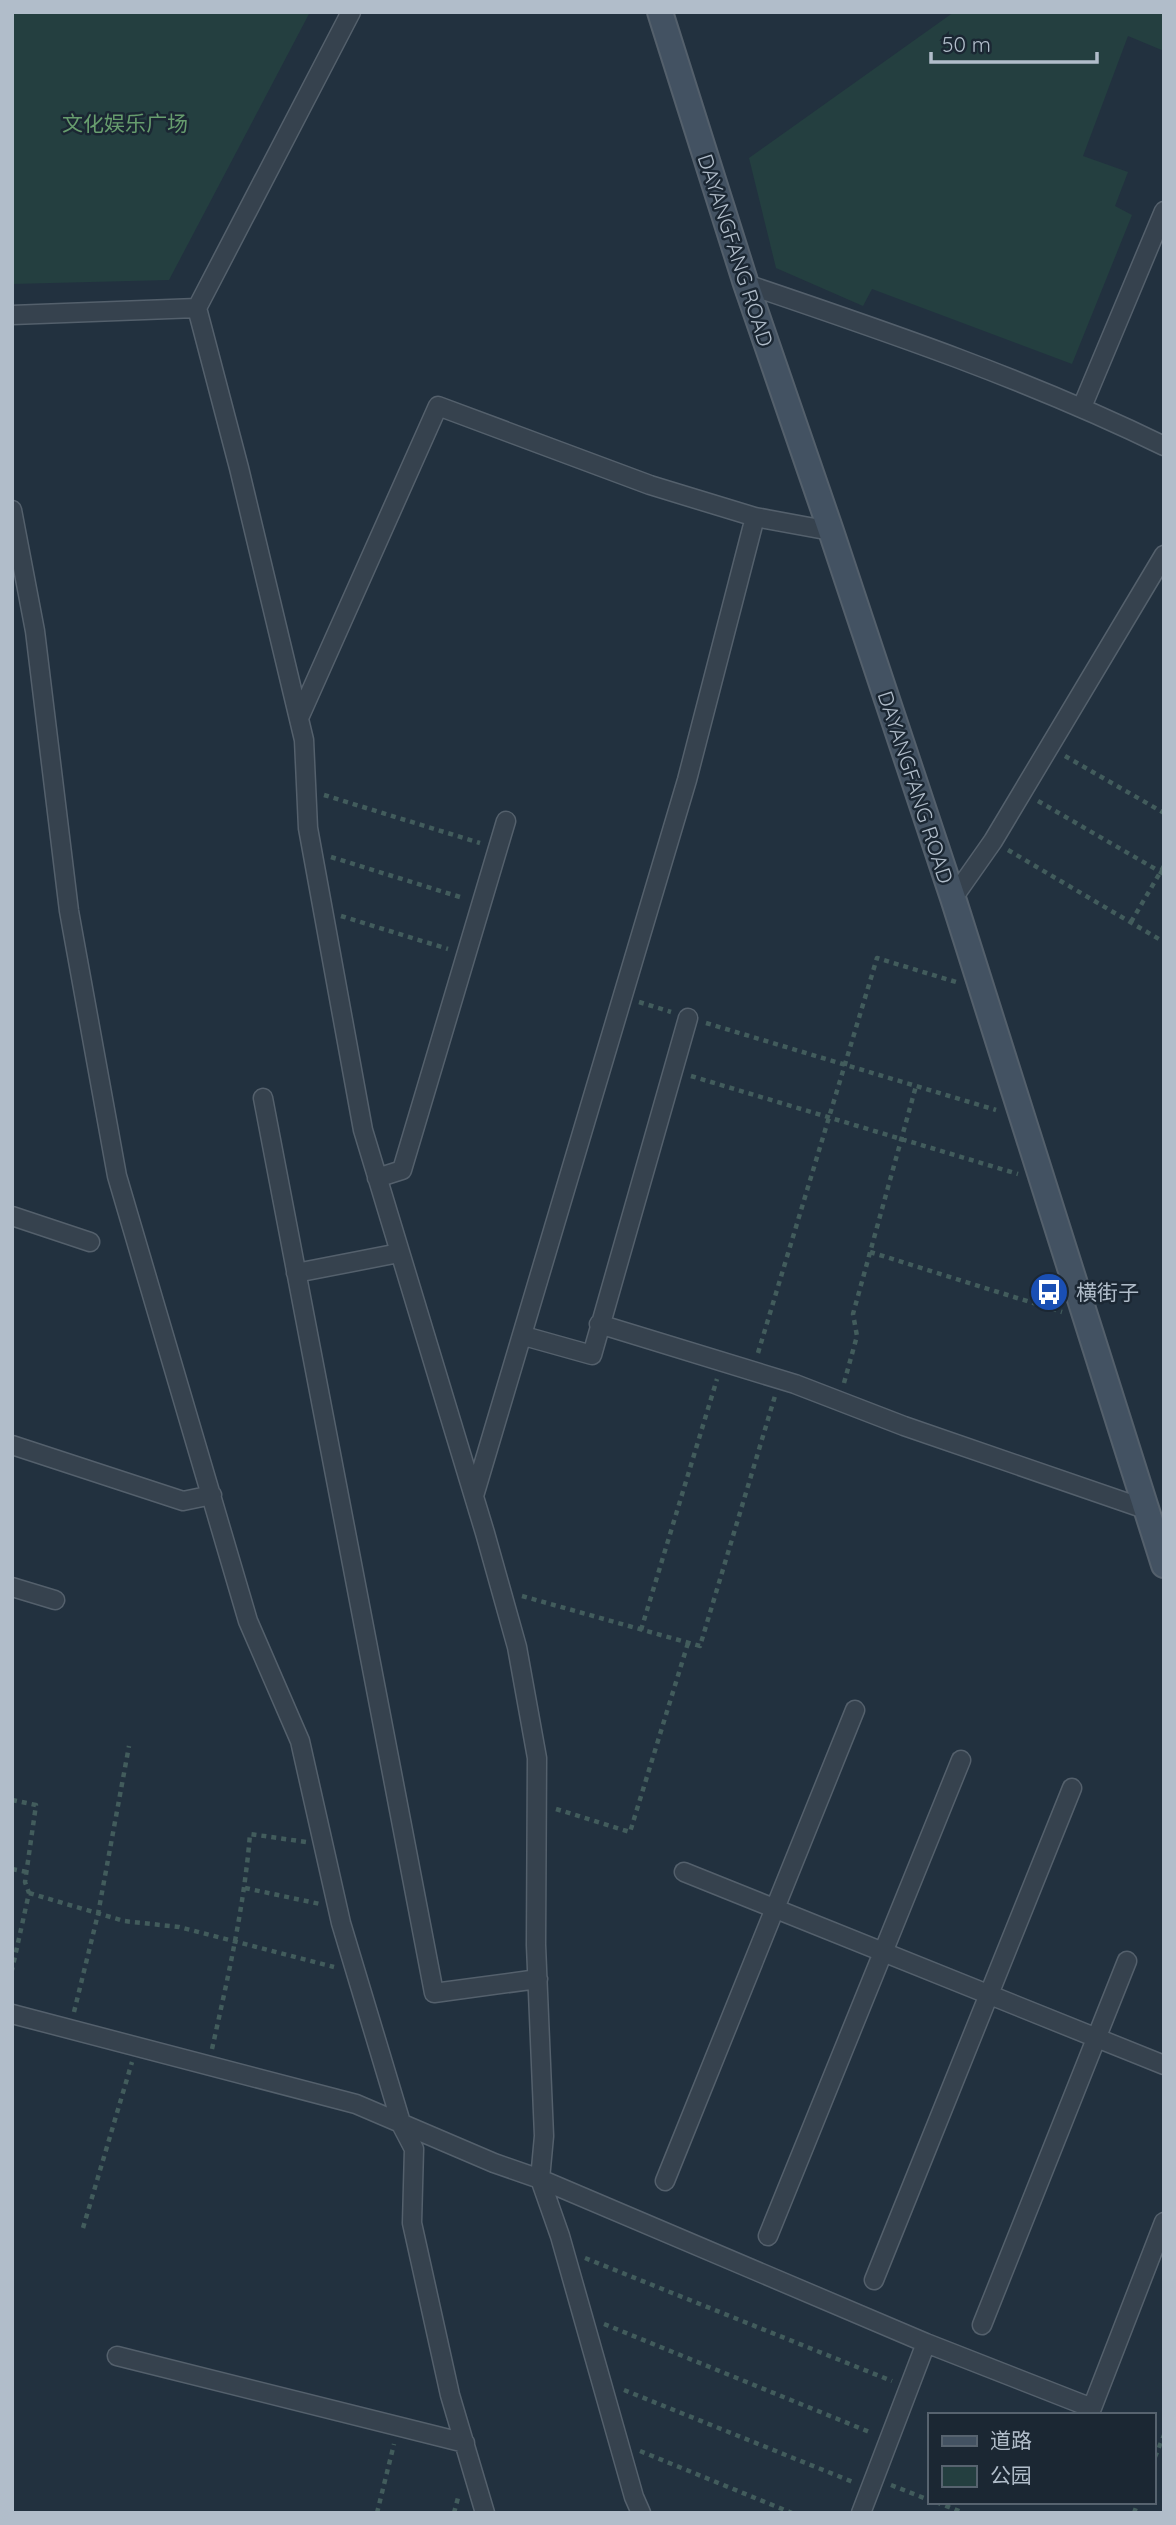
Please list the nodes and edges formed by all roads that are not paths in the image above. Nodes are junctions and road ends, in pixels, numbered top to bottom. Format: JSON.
{"nodes":[{"id":1,"x":351,"y":12,"type":"edge"},
{"id":2,"x":660,"y":12,"type":"edge"},
{"id":3,"x":1164,"y":211,"type":"edge"},
{"id":4,"x":746,"y":284,"type":"junction"},
{"id":5,"x":197,"y":308,"type":"junction"},
{"id":6,"x":12,"y":315,"type":"edge"},
{"id":7,"x":1082,"y":407,"type":"junction"},
{"id":8,"x":1164,"y":446,"type":"edge"},
{"id":9,"x":12,"y":510,"type":"edge"},
{"id":10,"x":755,"y":517,"type":"junction"},
{"id":11,"x":831,"y":531,"type":"junction"},
{"id":12,"x":1164,"y":555,"type":"edge"},
{"id":13,"x":299,"y":718,"type":"junction"},
{"id":14,"x":506,"y":821,"type":"dead end"},
{"id":15,"x":953,"y":898,"type":"junction"},
{"id":16,"x":688,"y":1018,"type":"road end"},
{"id":17,"x":262,"y":1098,"type":"dead end"},
{"id":18,"x":377,"y":1178,"type":"junction"},
{"id":19,"x":12,"y":1216,"type":"edge"},
{"id":20,"x":90,"y":1242,"type":"dead end"},
{"id":21,"x":399,"y":1253,"type":"junction"},
{"id":22,"x":296,"y":1273,"type":"junction"},
{"id":23,"x":600,"y":1324,"type":"junction"},
{"id":24,"x":524,"y":1336,"type":"junction"},
{"id":25,"x":12,"y":1446,"type":"edge"},
{"id":26,"x":212,"y":1495,"type":"junction"},
{"id":27,"x":474,"y":1496,"type":"junction"},
{"id":28,"x":1145,"y":1509,"type":"junction"},
{"id":29,"x":1164,"y":1565,"type":"edge"},
{"id":30,"x":12,"y":1587,"type":"edge"},
{"id":31,"x":55,"y":1600,"type":"dead end"},
{"id":32,"x":855,"y":1710,"type":"dead end"},
{"id":33,"x":961,"y":1760,"type":"dead end"},
{"id":34,"x":1072,"y":1788,"type":"dead end"},
{"id":35,"x":684,"y":1872,"type":"dead end"},
{"id":36,"x":775,"y":1909,"type":"junction"},
{"id":37,"x":883,"y":1952,"type":"junction"},
{"id":38,"x":1127,"y":1961,"type":"dead end"},
{"id":39,"x":538,"y":1979,"type":"junction"},
{"id":40,"x":989,"y":1995,"type":"junction"},
{"id":41,"x":12,"y":2014,"type":"edge"},
{"id":42,"x":1096,"y":2038,"type":"junction"},
{"id":43,"x":1164,"y":2065,"type":"edge"},
{"id":44,"x":402,"y":2126,"type":"junction"},
{"id":45,"x":540,"y":2179,"type":"junction"},
{"id":46,"x":665,"y":2181,"type":"dead end"},
{"id":47,"x":1164,"y":2222,"type":"edge"},
{"id":48,"x":768,"y":2236,"type":"dead end"},
{"id":49,"x":874,"y":2280,"type":"dead end"},
{"id":50,"x":982,"y":2325,"type":"dead end"},
{"id":51,"x":926,"y":2343,"type":"junction"},
{"id":52,"x":117,"y":2356,"type":"dead end"},
{"id":53,"x":465,"y":2443,"type":"junction"},
{"id":54,"x":485,"y":2513,"type":"edge"},
{"id":55,"x":641,"y":2513,"type":"edge"},
{"id":56,"x":861,"y":2513,"type":"edge"}],
"edges":[{"from":1,"to":5,"type":"street"},
{"from":2,"to":4,"type":"main road","name":"DAYANGFANG ROAD"},
{"from":3,"to":7,"type":"street"},
{"from":4,"to":7,"type":"street"},
{"from":4,"to":11,"type":"main road","name":"DAYANGFANG ROAD"},
{"from":5,"to":6,"type":"street"},
{"from":5,"to":13,"type":"street"},
{"from":7,"to":8,"type":"street"},
{"from":9,"to":26,"type":"street"},
{"from":10,"to":11,"type":"street"},
{"from":10,"to":13,"type":"street"},
{"from":10,"to":24,"type":"street"},
{"from":11,"to":15,"type":"main road","name":"DAYANGFANG ROAD"},
{"from":12,"to":15,"type":"street"},
{"from":13,"to":18,"type":"street"},
{"from":14,"to":18,"type":"street"},
{"from":15,"to":28,"type":"main road","name":"DAYANGFANG ROAD"},
{"from":16,"to":23,"type":"street"},
{"from":17,"to":22,"type":"street"},
{"from":18,"to":21,"type":"street"},
{"from":19,"to":20,"type":"street"},
{"from":21,"to":22,"type":"street"},
{"from":21,"to":27,"type":"street"},
{"from":22,"to":39,"type":"street"},
{"from":23,"to":24,"type":"street"},
{"from":23,"to":28,"type":"street"},
{"from":24,"to":27,"type":"street"},
{"from":25,"to":26,"type":"street"},
{"from":26,"to":44,"type":"street"},
{"from":27,"to":39,"type":"street"},
{"from":28,"to":29,"type":"main road","name":"DAYANGFANG ROAD"},
{"from":30,"to":31,"type":"street"},
{"from":32,"to":36,"type":"street"},
{"from":33,"to":37,"type":"street"},
{"from":34,"to":40,"type":"street"},
{"from":35,"to":36,"type":"street"},
{"from":36,"to":37,"type":"street"},
{"from":36,"to":46,"type":"street"},
{"from":37,"to":40,"type":"street"},
{"from":37,"to":48,"type":"street"},
{"from":38,"to":42,"type":"street"},
{"from":39,"to":45,"type":"street"},
{"from":40,"to":42,"type":"street"},
{"from":40,"to":49,"type":"street"},
{"from":41,"to":44,"type":"street"},
{"from":42,"to":43,"type":"street"},
{"from":42,"to":50,"type":"street"},
{"from":44,"to":45,"type":"street"},
{"from":44,"to":53,"type":"street"},
{"from":45,"to":51,"type":"street"},
{"from":45,"to":55,"type":"street"},
{"from":47,"to":51,"type":"street"},
{"from":51,"to":56,"type":"street"},
{"from":52,"to":53,"type":"street"},
{"from":53,"to":54,"type":"street"}]}
